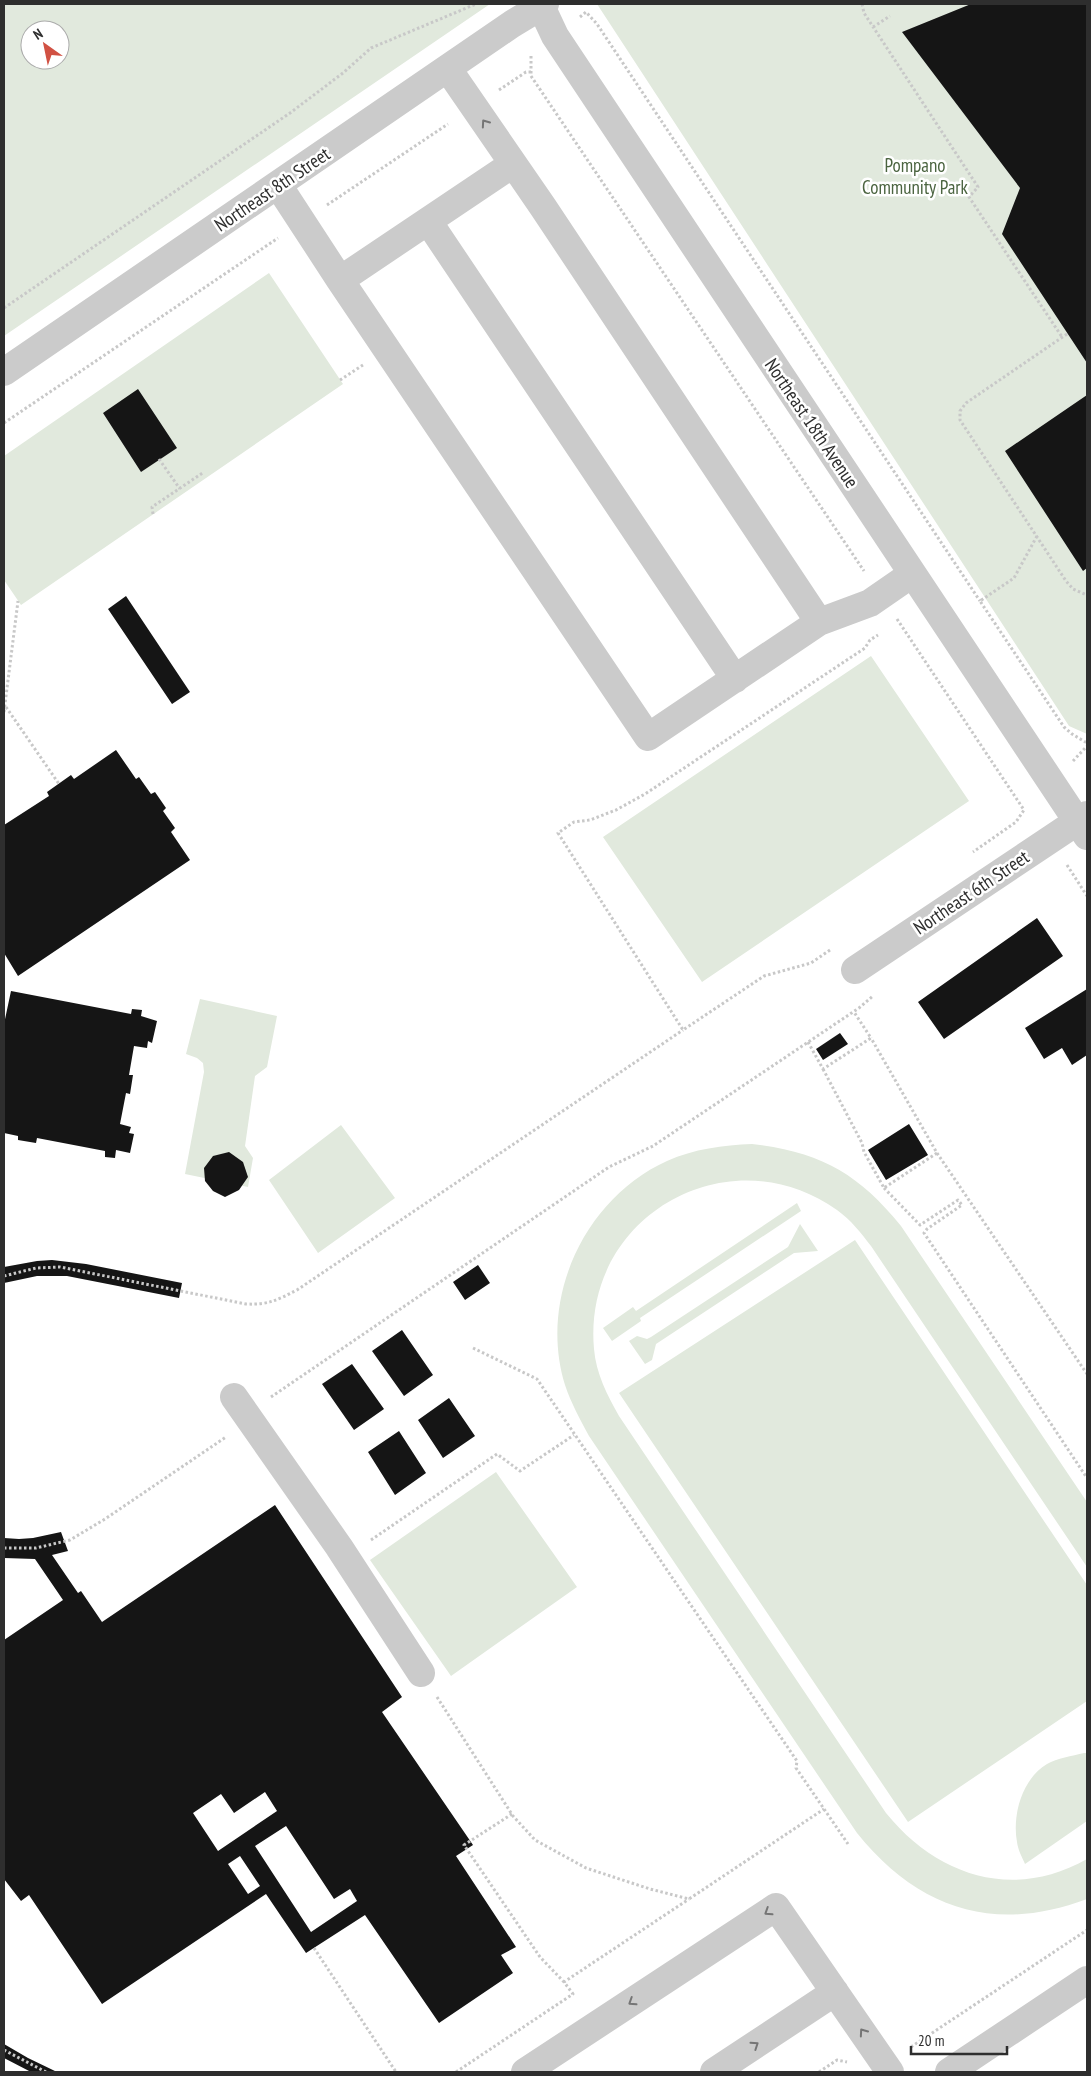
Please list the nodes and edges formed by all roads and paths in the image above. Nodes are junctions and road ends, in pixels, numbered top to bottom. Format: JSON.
{"nodes":[{"id":1,"x":476,"y":4,"type":"edge"},
{"id":2,"x":542,"y":4,"type":"edge"},
{"id":3,"x":862,"y":4,"type":"edge"},
{"id":4,"x":890,"y":16,"type":"dead end"},
{"id":5,"x":873,"y":27,"type":"junction"},
{"id":6,"x":555,"y":36,"type":"junction"},
{"id":7,"x":448,"y":69,"type":"junction"},
{"id":8,"x":531,"y":72,"type":"junction"},
{"id":9,"x":474,"y":107,"type":"junction"},
{"id":10,"x":513,"y":164,"type":"junction"},
{"id":11,"x":278,"y":185,"type":"junction"},
{"id":12,"x":428,"y":221,"type":"junction"},
{"id":13,"x":302,"y":222,"type":"junction"},
{"id":14,"x":340,"y":280,"type":"junction"},
{"id":15,"x":4,"y":308,"type":"edge"},
{"id":16,"x":1067,"y":334,"type":"dead end"},
{"id":17,"x":1062,"y":337,"type":"junction"},
{"id":18,"x":4,"y":372,"type":"edge"},
{"id":19,"x":4,"y":423,"type":"edge"},
{"id":20,"x":159,"y":459,"type":"dead end"},
{"id":21,"x":204,"y":472,"type":"dead end"},
{"id":22,"x":180,"y":489,"type":"junction"},
{"id":23,"x":153,"y":514,"type":"dead end"},
{"id":24,"x":1037,"y":536,"type":"junction"},
{"id":25,"x":912,"y":574,"type":"junction"},
{"id":26,"x":1087,"y":595,"type":"edge"},
{"id":27,"x":881,"y":596,"type":"junction"},
{"id":28,"x":18,"y":601,"type":"dead end"},
{"id":29,"x":980,"y":601,"type":"junction"},
{"id":30,"x":898,"y":621,"type":"junction"},
{"id":31,"x":819,"y":622,"type":"junction"},
{"id":32,"x":891,"y":626,"type":"dead end"},
{"id":33,"x":884,"y":630,"type":"dead end"},
{"id":34,"x":734,"y":679,"type":"junction"},
{"id":35,"x":6,"y":707,"type":"junction"},
{"id":36,"x":4,"y":712,"type":"edge"},
{"id":37,"x":1087,"y":743,"type":"edge"},
{"id":38,"x":59,"y":784,"type":"dead end"},
{"id":39,"x":1084,"y":824,"type":"edge"},
{"id":40,"x":968,"y":855,"type":"dead end"},
{"id":41,"x":1064,"y":868,"type":"dead end"},
{"id":42,"x":1087,"y":896,"type":"edge"},
{"id":43,"x":832,"y":949,"type":"dead end"},
{"id":44,"x":856,"y":970,"type":"dead end"},
{"id":45,"x":878,"y":992,"type":"dead end"},
{"id":46,"x":854,"y":1012,"type":"junction"},
{"id":47,"x":683,"y":1030,"type":"junction"},
{"id":48,"x":870,"y":1038,"type":"junction"},
{"id":49,"x":808,"y":1042,"type":"junction"},
{"id":50,"x":823,"y":1069,"type":"junction"},
{"id":51,"x":937,"y":1153,"type":"junction"},
{"id":52,"x":884,"y":1188,"type":"junction"},
{"id":53,"x":4,"y":1276,"type":"edge"},
{"id":54,"x":473,"y":1348,"type":"dead end"},
{"id":55,"x":1087,"y":1374,"type":"edge"},
{"id":56,"x":240,"y":1405,"type":"junction"},
{"id":57,"x":574,"y":1435,"type":"junction"},
{"id":58,"x":1087,"y":1478,"type":"edge"},
{"id":59,"x":4,"y":1548,"type":"edge"},
{"id":60,"x":346,"y":1557,"type":"junction"},
{"id":61,"x":421,"y":1673,"type":"joint"},
{"id":62,"x":824,"y":1809,"type":"junction"},
{"id":63,"x":512,"y":1814,"type":"junction"},
{"id":64,"x":848,"y":1844,"type":"dead end"},
{"id":65,"x":688,"y":1899,"type":"junction"},
{"id":66,"x":1087,"y":1930,"type":"edge"},
{"id":67,"x":314,"y":1948,"type":"dead end"},
{"id":68,"x":1087,"y":1980,"type":"edge"},
{"id":69,"x":564,"y":1982,"type":"junction"},
{"id":70,"x":835,"y":1992,"type":"junction"},
{"id":71,"x":4,"y":2050,"type":"edge"},
{"id":72,"x":887,"y":2067,"type":"edge"},
{"id":73,"x":46,"y":2072,"type":"edge"},
{"id":74,"x":396,"y":2072,"type":"edge"},
{"id":75,"x":456,"y":2072,"type":"edge"},
{"id":76,"x":525,"y":2072,"type":"edge"},
{"id":77,"x":714,"y":2072,"type":"edge"},
{"id":78,"x":819,"y":2072,"type":"edge"},
{"id":79,"x":950,"y":2072,"type":"edge"}],
"edges":[{"from":1,"to":15,"type":"path"},
{"from":2,"to":6,"type":"street","name":"Northeast 18th Avenue"},
{"from":2,"to":7,"type":"street","name":"Northeast 8th Street"},
{"from":3,"to":5,"type":"path"},
{"from":4,"to":5,"type":"path"},
{"from":5,"to":17,"type":"path"},
{"from":6,"to":8,"type":"path"},
{"from":6,"to":25,"type":"street","name":"Northeast 18th Avenue"},
{"from":6,"to":29,"type":"path"},
{"from":7,"to":9,"type":"street"},
{"from":7,"to":11,"type":"street","name":"Northeast 8th Street"},
{"from":8,"to":9,"type":"path"},
{"from":8,"to":27,"type":"path"},
{"from":10,"to":9,"type":"street","one_way":true},
{"from":9,"to":13,"type":"path"},
{"from":10,"to":12,"type":"street"},
{"from":10,"to":31,"type":"street"},
{"from":11,"to":13,"type":"street"},
{"from":11,"to":18,"type":"street","name":"Northeast 8th Street"},
{"from":12,"to":14,"type":"street"},
{"from":12,"to":34,"type":"street"},
{"from":13,"to":14,"type":"street"},
{"from":13,"to":19,"type":"path"},
{"from":14,"to":34,"type":"street"},
{"from":16,"to":17,"type":"path"},
{"from":17,"to":24,"type":"path"},
{"from":20,"to":22,"type":"path"},
{"from":21,"to":22,"type":"path"},
{"from":22,"to":23,"type":"path"},
{"from":24,"to":26,"type":"path"},
{"from":24,"to":29,"type":"path"},
{"from":25,"to":27,"type":"street"},
{"from":25,"to":39,"type":"street","name":"Northeast 18th Avenue"},
{"from":27,"to":30,"type":"path"},
{"from":27,"to":31,"type":"street"},
{"from":28,"to":35,"type":"path"},
{"from":29,"to":37,"type":"path"},
{"from":30,"to":32,"type":"path"},
{"from":30,"to":40,"type":"path"},
{"from":31,"to":34,"type":"street"},
{"from":33,"to":47,"type":"path"},
{"from":35,"to":36,"type":"path"},
{"from":35,"to":38,"type":"path"},
{"from":39,"to":44,"type":"street","name":"Northeast 6th Street"},
{"from":41,"to":42,"type":"path"},
{"from":43,"to":47,"type":"path"},
{"from":45,"to":46,"type":"path"},
{"from":46,"to":48,"type":"path"},
{"from":46,"to":49,"type":"path"},
{"from":47,"to":53,"type":"path"},
{"from":48,"to":50,"type":"path"},
{"from":48,"to":51,"type":"path"},
{"from":49,"to":50,"type":"path"},
{"from":49,"to":56,"type":"path"},
{"from":50,"to":52,"type":"path"},
{"from":51,"to":52,"type":"path"},
{"from":51,"to":55,"type":"path"},
{"from":52,"to":58,"type":"path"},
{"from":54,"to":57,"type":"path"},
{"from":56,"to":59,"type":"path"},
{"from":56,"to":60,"type":"street"},
{"from":57,"to":60,"type":"path"},
{"from":57,"to":62,"type":"path"},
{"from":60,"to":61,"type":"street"},
{"from":61,"to":63,"type":"path"},
{"from":62,"to":64,"type":"path"},
{"from":62,"to":65,"type":"path"},
{"from":63,"to":65,"type":"path"},
{"from":63,"to":69,"type":"path"},
{"from":65,"to":69,"type":"path"},
{"from":66,"to":72,"type":"path"},
{"from":67,"to":74,"type":"path"},
{"from":68,"to":79,"type":"street"},
{"from":69,"to":75,"type":"path"},
{"from":72,"to":70,"type":"street","one_way":true},
{"from":70,"to":76,"type":"street","one_way":true},
{"from":77,"to":70,"type":"street","one_way":true},
{"from":71,"to":73,"type":"path"},
{"from":72,"to":78,"type":"path"}]}
